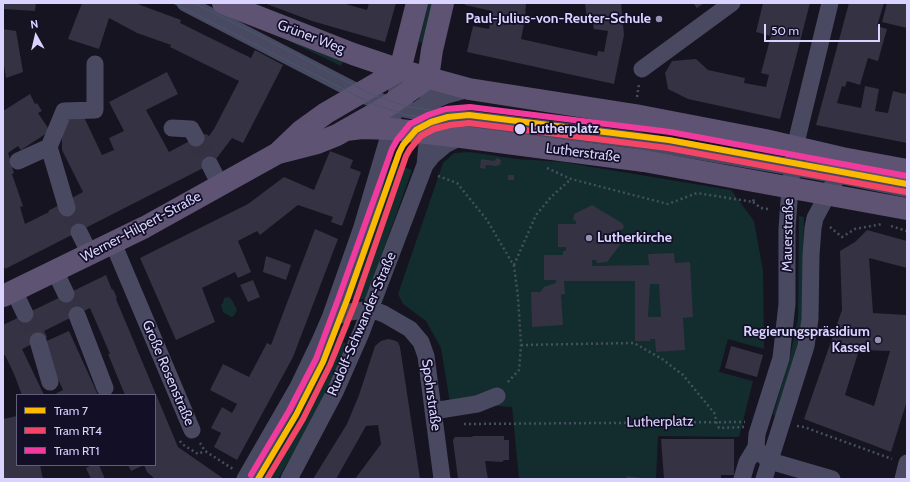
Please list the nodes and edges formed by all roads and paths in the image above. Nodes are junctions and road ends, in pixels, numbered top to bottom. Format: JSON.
{"nodes":[{"id":1,"x":185,"y":3,"type":"edge"},
{"id":2,"x":223,"y":3,"type":"edge"},
{"id":3,"x":417,"y":3,"type":"edge"},
{"id":4,"x":443,"y":3,"type":"edge"},
{"id":5,"x":732,"y":3,"type":"edge"},
{"id":6,"x":830,"y":3,"type":"edge"},
{"id":7,"x":95,"y":64,"type":"dead end"},
{"id":8,"x":642,"y":69,"type":"joint"},
{"id":9,"x":400,"y":70,"type":"junction"},
{"id":10,"x":428,"y":78,"type":"junction"},
{"id":11,"x":469,"y":89,"type":"junction"},
{"id":12,"x":361,"y":94,"type":"junction"},
{"id":13,"x":392,"y":105,"type":"junction"},
{"id":14,"x":635,"y":115,"type":"junction"},
{"id":15,"x":425,"y":116,"type":"junction"},
{"id":16,"x":172,"y":128,"type":"dead end"},
{"id":17,"x":391,"y":129,"type":"junction"},
{"id":18,"x":346,"y":130,"type":"junction"},
{"id":19,"x":462,"y":137,"type":"junction"},
{"id":20,"x":196,"y":138,"type":"tunnel mouth"},
{"id":21,"x":49,"y":146,"type":"junction"},
{"id":22,"x":278,"y":152,"type":"junction"},
{"id":23,"x":18,"y":161,"type":"dead end"},
{"id":24,"x":210,"y":165,"type":"tunnel mouth"},
{"id":25,"x":792,"y":167,"type":"junction"},
{"id":26,"x":546,"y":168,"type":"dead end"},
{"id":27,"x":431,"y":170,"type":"junction"},
{"id":28,"x":907,"y":170,"type":"edge"},
{"id":29,"x":838,"y":175,"type":"junction"},
{"id":30,"x":571,"y":179,"type":"junction"},
{"id":31,"x":220,"y":185,"type":"junction"},
{"id":32,"x":907,"y":189,"type":"edge"},
{"id":33,"x":754,"y":194,"type":"dead end"},
{"id":34,"x":753,"y":202,"type":"junction"},
{"id":35,"x":67,"y":208,"type":"tunnel mouth"},
{"id":36,"x":768,"y":209,"type":"dead end"},
{"id":37,"x":907,"y":209,"type":"edge"},
{"id":38,"x":824,"y":211,"type":"junction"},
{"id":39,"x":907,"y":231,"type":"edge"},
{"id":40,"x":79,"y":232,"type":"tunnel mouth"},
{"id":41,"x":114,"y":243,"type":"junction"},
{"id":42,"x":90,"y":254,"type":"junction"},
{"id":43,"x":514,"y":266,"type":"junction"},
{"id":44,"x":55,"y":271,"type":"junction"},
{"id":45,"x":8,"y":294,"type":"edge"},
{"id":46,"x":66,"y":294,"type":"tunnel mouth"},
{"id":47,"x":370,"y":309,"type":"junction"},
{"id":48,"x":25,"y":314,"type":"tunnel mouth"},
{"id":49,"x":77,"y":315,"type":"tunnel mouth"},
{"id":50,"x":330,"y":318,"type":"junction"},
{"id":51,"x":38,"y":341,"type":"tunnel mouth"},
{"id":52,"x":521,"y":345,"type":"junction"},
{"id":53,"x":50,"y":382,"type":"dead end"},
{"id":54,"x":105,"y":388,"type":"dead end"},
{"id":55,"x":497,"y":396,"type":"joint"},
{"id":56,"x":433,"y":411,"type":"junction"},
{"id":57,"x":716,"y":421,"type":"junction"},
{"id":58,"x":463,"y":424,"type":"dead end"},
{"id":59,"x":804,"y":427,"type":"dead end"},
{"id":60,"x":192,"y":430,"type":"joint"},
{"id":61,"x":756,"y":447,"type":"junction"},
{"id":62,"x":770,"y":461,"type":"junction"},
{"id":63,"x":907,"y":464,"type":"edge"},
{"id":64,"x":246,"y":478,"type":"edge"},
{"id":65,"x":828,"y":478,"type":"edge"},
{"id":66,"x":289,"y":479,"type":"edge"},
{"id":67,"x":442,"y":479,"type":"edge"},
{"id":68,"x":742,"y":479,"type":"edge"},
{"id":69,"x":764,"y":479,"type":"edge"},
{"id":70,"x":903,"y":479,"type":"edge"}],
"edges":[{"from":1,"to":12,"type":"street"},
{"from":2,"to":9,"type":"main road","name":"Grüner Weg"},
{"from":3,"to":9,"type":"main road"},
{"from":4,"to":10,"type":"main road"},
{"from":5,"to":8,"type":"street"},
{"from":6,"to":25,"type":"street","name":"Mauerstraße"},
{"from":7,"to":21,"type":"street"},
{"from":8,"to":14,"type":"path"},
{"from":9,"to":10,"type":"main road","name":"Lutherstraße"},
{"from":9,"to":12,"type":"main road","name":"Werner-Hilpert-Straße"},
{"from":9,"to":13,"type":"street"},
{"from":10,"to":11,"type":"main road","name":"Lutherstraße"},
{"from":10,"to":13,"type":"main road","name":"Werner-Hilpert-Straße"},
{"from":10,"to":15,"type":"street","name":"Rudolf-Schwander-Straße"},
{"from":11,"to":14,"type":"main road","name":"Lutherstraße"},
{"from":11,"to":15,"type":"street","name":"Lutherstraße"},
{"from":12,"to":13,"type":"street"},
{"from":12,"to":22,"type":"main road","name":"Werner-Hilpert-Straße"},
{"from":13,"to":15,"type":"street"},
{"from":13,"to":17,"type":"street"},
{"from":13,"to":18,"type":"main road","name":"Werner-Hilpert-Straße"},
{"from":14,"to":25,"type":"main road","name":"Lutherstraße"},
{"from":15,"to":17,"type":"main road","name":"Lutherstraße"},
{"from":15,"to":19,"type":"main road","name":"Lutherstraße"},
{"from":15,"to":25,"type":"street"},
{"from":15,"to":27,"type":"street","name":"Rudolf-Schwander-Straße"},
{"from":16,"to":20,"type":"street"},
{"from":17,"to":18,"type":"main road","name":"Werner-Hilpert-Straße"},
{"from":17,"to":50,"type":"street"},
{"from":18,"to":22,"type":"main road","name":"Werner-Hilpert-Straße"},
{"from":19,"to":25,"type":"main road","name":"Lutherstraße"},
{"from":19,"to":27,"type":"street","name":"Rudolf-Schwander-Straße"},
{"from":21,"to":23,"type":"street"},
{"from":21,"to":35,"type":"street"},
{"from":22,"to":31,"type":"main road","name":"Werner-Hilpert-Straße"},
{"from":24,"to":31,"type":"street"},
{"from":25,"to":28,"type":"main road"},
{"from":25,"to":29,"type":"street"},
{"from":25,"to":38,"type":"main road"},
{"from":25,"to":61,"type":"street","name":"Mauerstraße"},
{"from":26,"to":30,"type":"path"},
{"from":27,"to":43,"type":"path"},
{"from":27,"to":47,"type":"street","name":"Rudolf-Schwander-Straße"},
{"from":29,"to":32,"type":"street"},
{"from":29,"to":38,"type":"street","name":"Mauerstraße"},
{"from":30,"to":34,"type":"path"},
{"from":30,"to":43,"type":"path"},
{"from":31,"to":41,"type":"main road","name":"Werner-Hilpert-Straße"},
{"from":33,"to":34,"type":"path"},
{"from":34,"to":36,"type":"path"},
{"from":37,"to":38,"type":"main road"},
{"from":38,"to":39,"type":"path"},
{"from":38,"to":62,"type":"street","name":"Mauerstraße"},
{"from":40,"to":42,"type":"street"},
{"from":41,"to":42,"type":"main road","name":"Werner-Hilpert-Straße"},
{"from":41,"to":60,"type":"street","name":"Große Rosenstraße"},
{"from":42,"to":44,"type":"main road","name":"Werner-Hilpert-Straße"},
{"from":43,"to":52,"type":"path"},
{"from":44,"to":45,"type":"main road","name":"Werner-Hilpert-Straße"},
{"from":44,"to":46,"type":"street"},
{"from":45,"to":48,"type":"street"},
{"from":47,"to":50,"type":"street"},
{"from":47,"to":56,"type":"street","name":"Spohrstraße"},
{"from":47,"to":66,"type":"street","name":"Rudolf-Schwander-Straße"},
{"from":49,"to":54,"type":"street"},
{"from":50,"to":64,"type":"street"},
{"from":51,"to":53,"type":"street"},
{"from":52,"to":55,"type":"path"},
{"from":52,"to":57,"type":"path","name":"Lutherplatz"},
{"from":55,"to":56,"type":"street"},
{"from":56,"to":67,"type":"street","name":"Spohrstraße"},
{"from":57,"to":57,"type":"path","name":"Lutherplatz"},
{"from":57,"to":58,"type":"path","name":"Lutherplatz"},
{"from":59,"to":63,"type":"path"},
{"from":60,"to":64,"type":"path","name":"Große Rosenstraße"},
{"from":61,"to":62,"type":"street"},
{"from":61,"to":68,"type":"street","name":"Mauerstraße"},
{"from":62,"to":65,"type":"street"},
{"from":62,"to":69,"type":"street","name":"Mauerstraße"},
{"from":63,"to":70,"type":"street"}]}
